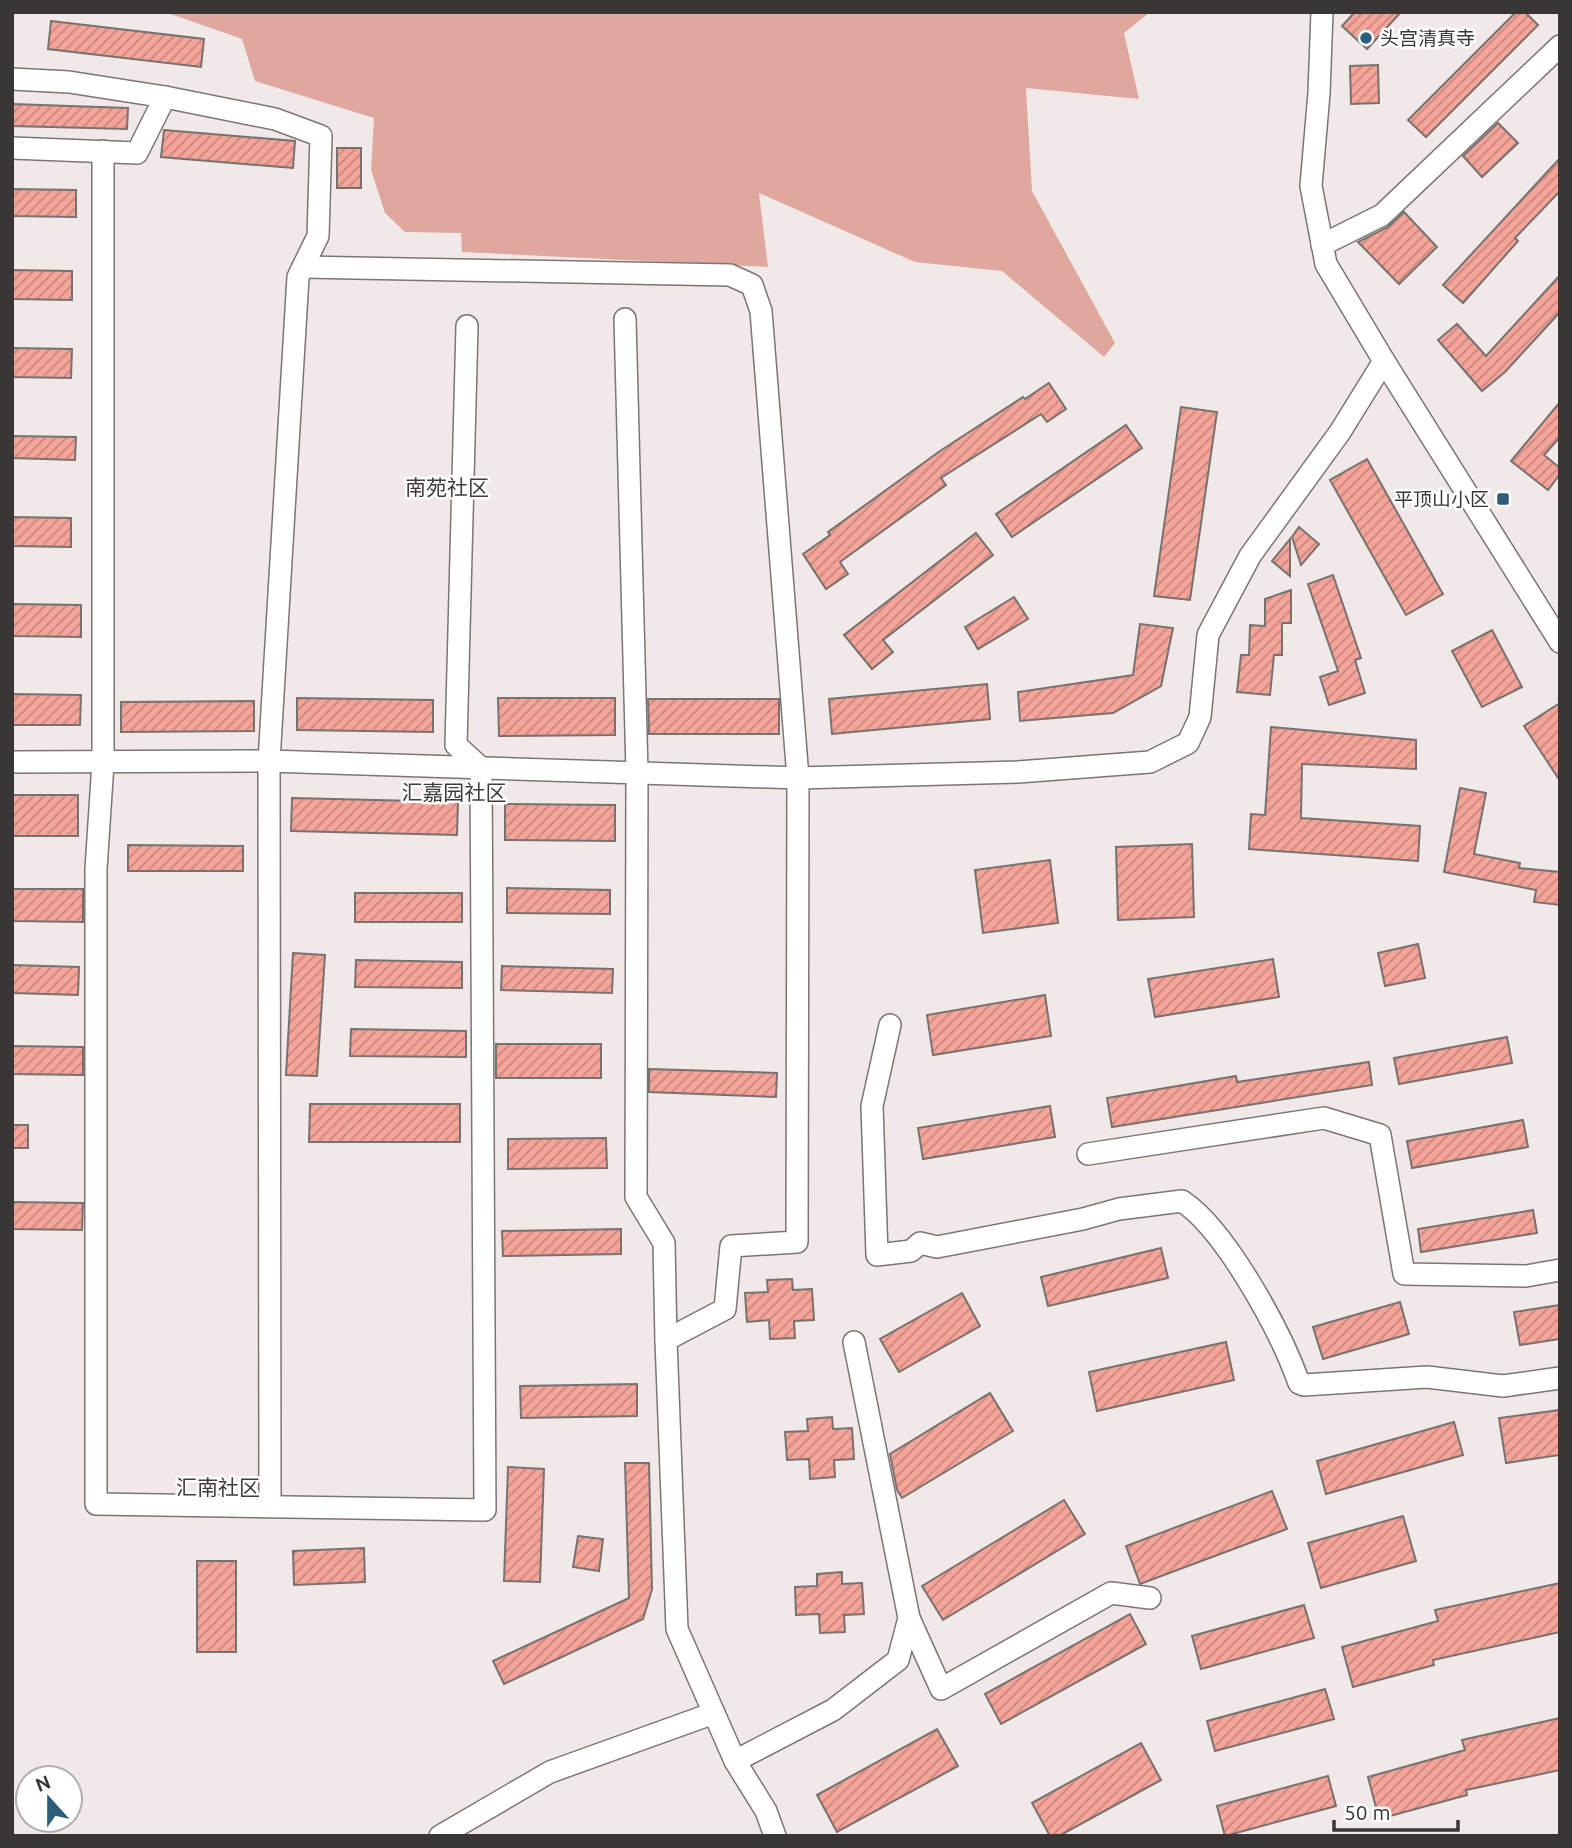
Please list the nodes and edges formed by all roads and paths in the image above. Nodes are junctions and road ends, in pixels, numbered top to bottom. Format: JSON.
{"nodes":[{"id":1,"x":1322,"y":12,"type":"edge"},
{"id":2,"x":1560,"y":46,"type":"edge"},
{"id":3,"x":12,"y":79,"type":"edge"},
{"id":4,"x":164,"y":97,"type":"junction"},
{"id":5,"x":12,"y":149,"type":"edge"},
{"id":6,"x":103,"y":151,"type":"junction"},
{"id":7,"x":1322,"y":245,"type":"junction"},
{"id":8,"x":303,"y":267,"type":"junction"},
{"id":9,"x":625,"y":319,"type":"dead end"},
{"id":10,"x":467,"y":326,"type":"dead end"},
{"id":11,"x":1384,"y":361,"type":"junction"},
{"id":12,"x":1560,"y":642,"type":"edge"},
{"id":13,"x":269,"y":761,"type":"junction"},
{"id":14,"x":12,"y":762,"type":"edge"},
{"id":15,"x":103,"y":763,"type":"junction"},
{"id":16,"x":481,"y":768,"type":"junction"},
{"id":17,"x":637,"y":772,"type":"junction"},
{"id":18,"x":799,"y":778,"type":"junction"},
{"id":19,"x":890,"y":1025,"type":"dead end"},
{"id":20,"x":1088,"y":1154,"type":"dead end"},
{"id":21,"x":1560,"y":1270,"type":"edge"},
{"id":22,"x":666,"y":1340,"type":"junction"},
{"id":23,"x":854,"y":1342,"type":"dead end"},
{"id":24,"x":1560,"y":1378,"type":"edge"},
{"id":25,"x":270,"y":1505,"type":"junction"},
{"id":26,"x":1150,"y":1598,"type":"dead end"},
{"id":27,"x":909,"y":1618,"type":"junction"},
{"id":28,"x":714,"y":1713,"type":"junction"},
{"id":29,"x":735,"y":1761,"type":"junction"},
{"id":30,"x":440,"y":1836,"type":"edge"},
{"id":31,"x":775,"y":1836,"type":"edge"}],
"edges":[{"from":1,"to":7,"type":"street"},
{"from":2,"to":7,"type":"street"},
{"from":3,"to":4,"type":"street"},
{"from":4,"to":6,"type":"street"},
{"from":4,"to":8,"type":"street"},
{"from":5,"to":6,"type":"street"},
{"from":6,"to":15,"type":"street"},
{"from":7,"to":11,"type":"street"},
{"from":8,"to":13,"type":"street"},
{"from":8,"to":18,"type":"street"},
{"from":9,"to":17,"type":"street"},
{"from":10,"to":16,"type":"street"},
{"from":11,"to":12,"type":"street"},
{"from":11,"to":18,"type":"street"},
{"from":13,"to":15,"type":"street"},
{"from":13,"to":16,"type":"street"},
{"from":13,"to":25,"type":"street"},
{"from":14,"to":15,"type":"street"},
{"from":15,"to":25,"type":"street"},
{"from":16,"to":17,"type":"street"},
{"from":16,"to":25,"type":"street"},
{"from":17,"to":18,"type":"street"},
{"from":17,"to":22,"type":"street"},
{"from":18,"to":22,"type":"street"},
{"from":19,"to":24,"type":"street"},
{"from":20,"to":21,"type":"street"},
{"from":22,"to":28,"type":"street"},
{"from":23,"to":27,"type":"street"},
{"from":26,"to":27,"type":"street"},
{"from":27,"to":29,"type":"street"},
{"from":28,"to":29,"type":"street"},
{"from":28,"to":30,"type":"street"},
{"from":29,"to":31,"type":"street"}]}
